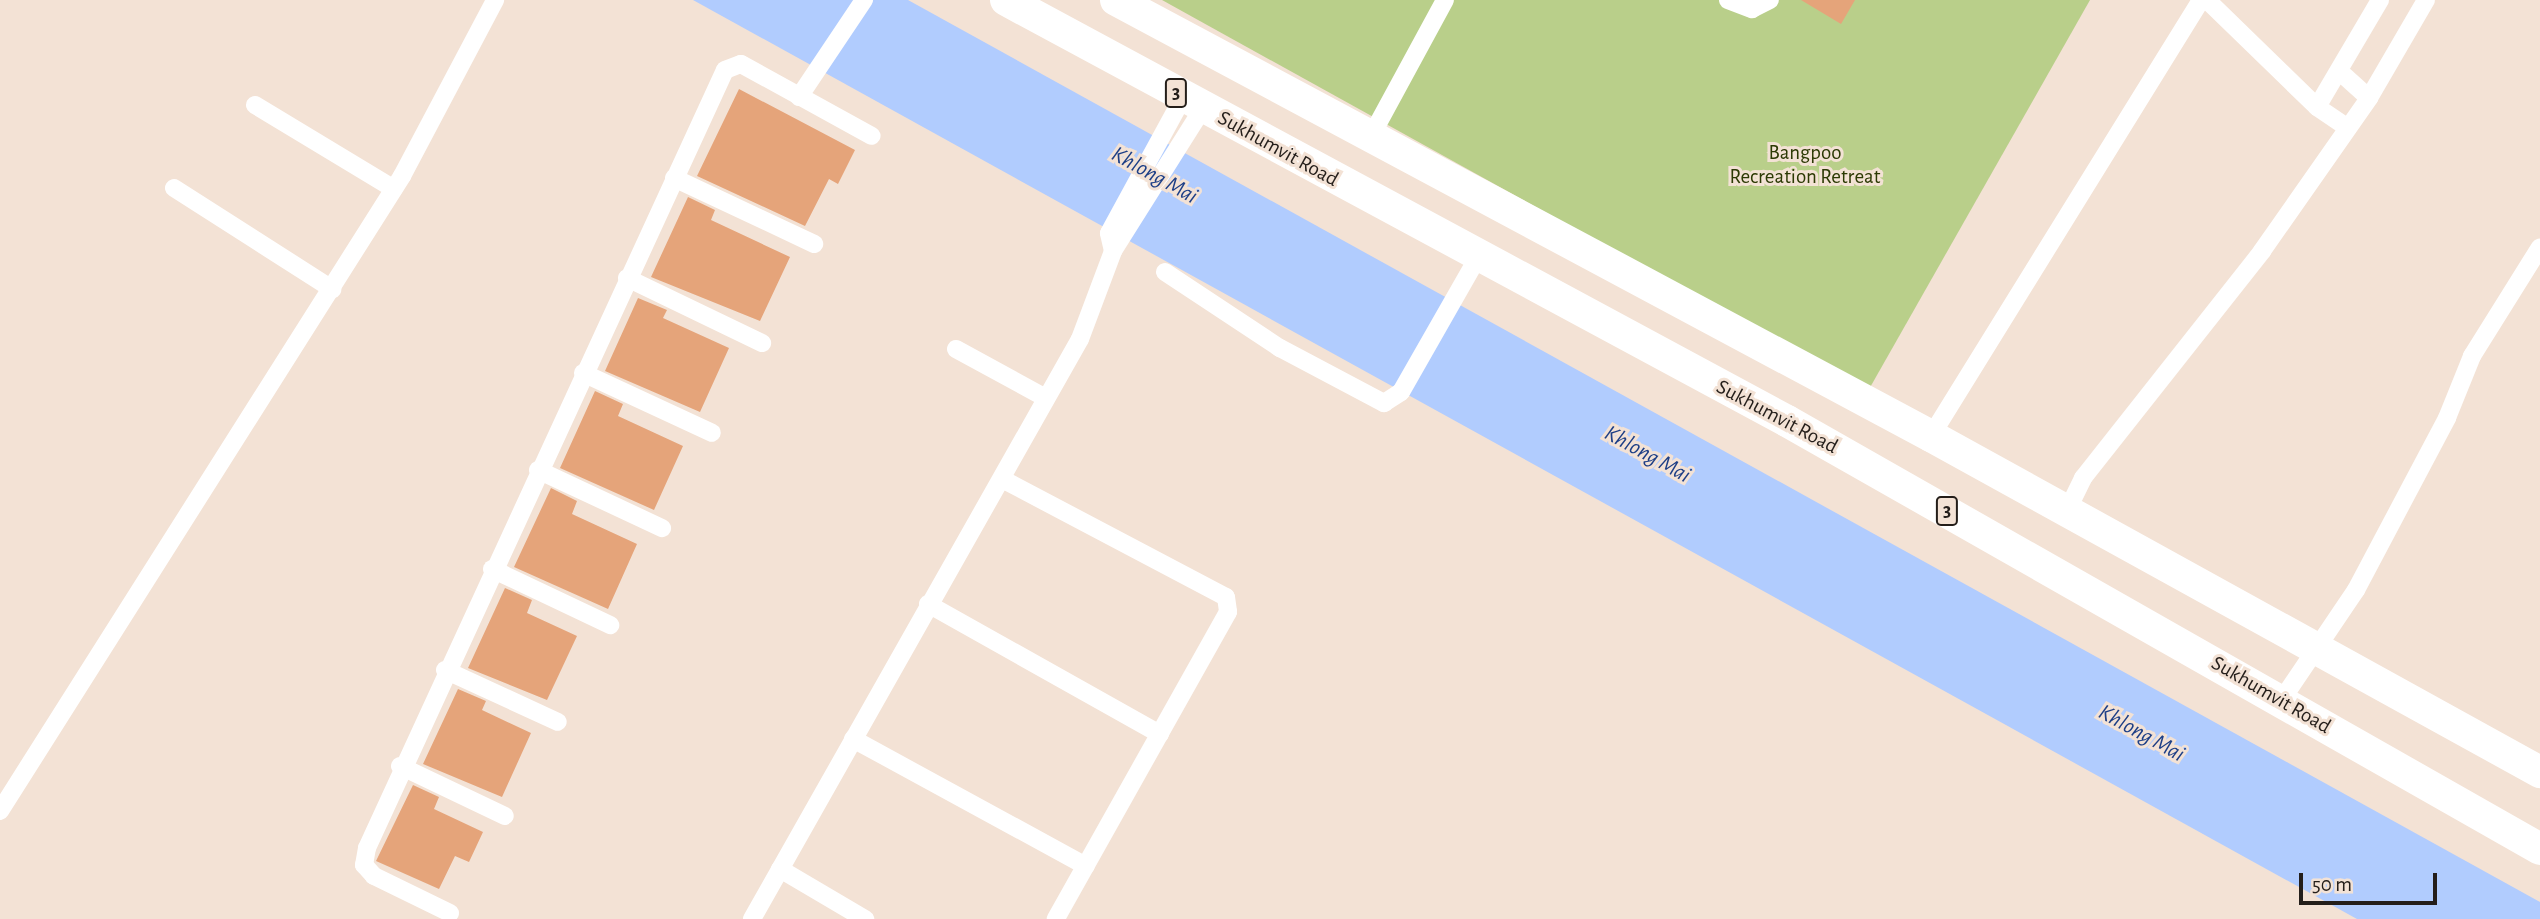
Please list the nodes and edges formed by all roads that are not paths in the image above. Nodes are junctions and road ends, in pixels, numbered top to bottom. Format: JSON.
{"nodes":[{"id":1,"x":495,"y":0,"type":"edge"},
{"id":2,"x":864,"y":0,"type":"edge"},
{"id":3,"x":1006,"y":0,"type":"edge"},
{"id":4,"x":1116,"y":0,"type":"edge"},
{"id":5,"x":1445,"y":0,"type":"edge"},
{"id":6,"x":1728,"y":0,"type":"edge"},
{"id":7,"x":1770,"y":0,"type":"edge"},
{"id":8,"x":2201,"y":0,"type":"edge"},
{"id":9,"x":2207,"y":0,"type":"edge"},
{"id":10,"x":2380,"y":0,"type":"edge"},
{"id":11,"x":2426,"y":0,"type":"edge"},
{"id":12,"x":2342,"y":75,"type":"junction"},
{"id":13,"x":2366,"y":94,"type":"junction"},
{"id":14,"x":799,"y":97,"type":"junction"},
{"id":15,"x":1193,"y":102,"type":"junction"},
{"id":16,"x":254,"y":105,"type":"dead end"},
{"id":17,"x":2316,"y":107,"type":"junction"},
{"id":18,"x":2348,"y":128,"type":"junction"},
{"id":19,"x":872,"y":136,"type":"dead end"},
{"id":20,"x":1369,"y":141,"type":"junction"},
{"id":21,"x":674,"y":178,"type":"junction"},
{"id":22,"x":1346,"y":187,"type":"junction"},
{"id":23,"x":174,"y":188,"type":"dead end"},
{"id":24,"x":394,"y":189,"type":"junction"},
{"id":25,"x":1114,"y":242,"type":"junction"},
{"id":26,"x":814,"y":244,"type":"dead end"},
{"id":27,"x":2540,"y":247,"type":"edge"},
{"id":28,"x":1476,"y":259,"type":"junction"},
{"id":29,"x":1165,"y":272,"type":"dead end"},
{"id":30,"x":627,"y":278,"type":"junction"},
{"id":31,"x":332,"y":289,"type":"junction"},
{"id":32,"x":762,"y":343,"type":"dead end"},
{"id":33,"x":956,"y":349,"type":"dead end"},
{"id":34,"x":583,"y":373,"type":"junction"},
{"id":35,"x":1046,"y":398,"type":"junction"},
{"id":36,"x":712,"y":433,"type":"dead end"},
{"id":37,"x":1931,"y":436,"type":"junction"},
{"id":38,"x":538,"y":470,"type":"junction"},
{"id":39,"x":1002,"y":478,"type":"junction"},
{"id":40,"x":2067,"y":512,"type":"junction"},
{"id":41,"x":662,"y":528,"type":"dead end"},
{"id":42,"x":492,"y":569,"type":"junction"},
{"id":43,"x":928,"y":604,"type":"junction"},
{"id":44,"x":610,"y":625,"type":"dead end"},
{"id":45,"x":2316,"y":650,"type":"junction"},
{"id":46,"x":445,"y":670,"type":"junction"},
{"id":47,"x":2281,"y":701,"type":"junction"},
{"id":48,"x":558,"y":722,"type":"dead end"},
{"id":49,"x":1160,"y":734,"type":"junction"},
{"id":50,"x":853,"y":739,"type":"junction"},
{"id":51,"x":400,"y":766,"type":"junction"},
{"id":52,"x":2540,"y":772,"type":"edge"},
{"id":53,"x":0,"y":811,"type":"edge"},
{"id":54,"x":505,"y":816,"type":"dead end"},
{"id":55,"x":2540,"y":849,"type":"edge"},
{"id":56,"x":1086,"y":866,"type":"junction"},
{"id":57,"x":780,"y":869,"type":"junction"},
{"id":58,"x":450,"y":913,"type":"dead end"},
{"id":59,"x":752,"y":919,"type":"edge"},
{"id":60,"x":865,"y":919,"type":"edge"},
{"id":61,"x":1056,"y":919,"type":"edge"}],
"edges":[{"from":1,"to":24,"type":"street"},
{"from":2,"to":14,"type":"street"},
{"from":3,"to":15,"type":"highway","name":"Sukhumvit Road","number":"3"},
{"from":4,"to":20,"type":"highway"},
{"from":5,"to":20,"type":"street"},
{"from":6,"to":7,"type":"street"},
{"from":8,"to":37,"type":"street"},
{"from":9,"to":17,"type":"street"},
{"from":10,"to":12,"type":"street"},
{"from":11,"to":13,"type":"street"},
{"from":12,"to":13,"type":"street"},
{"from":12,"to":17,"type":"street"},
{"from":13,"to":18,"type":"street"},
{"from":14,"to":19,"type":"street"},
{"from":14,"to":21,"type":"street"},
{"from":15,"to":22,"type":"highway","name":"Sukhumvit Road","number":"3"},
{"from":15,"to":25,"type":"street"},
{"from":15,"to":25,"type":"street"},
{"from":16,"to":24,"type":"street"},
{"from":17,"to":18,"type":"street"},
{"from":18,"to":40,"type":"street"},
{"from":20,"to":22,"type":"highway"},
{"from":20,"to":37,"type":"highway"},
{"from":21,"to":26,"type":"street"},
{"from":21,"to":30,"type":"street"},
{"from":22,"to":28,"type":"highway","name":"Sukhumvit Road","number":"3"},
{"from":23,"to":31,"type":"street"},
{"from":24,"to":31,"type":"street"},
{"from":25,"to":35,"type":"street"},
{"from":27,"to":45,"type":"street"},
{"from":28,"to":29,"type":"street"},
{"from":28,"to":47,"type":"highway","name":"Sukhumvit Road","number":"3"},
{"from":30,"to":32,"type":"street"},
{"from":30,"to":34,"type":"street"},
{"from":31,"to":53,"type":"street"},
{"from":33,"to":35,"type":"street"},
{"from":34,"to":36,"type":"street"},
{"from":34,"to":38,"type":"street"},
{"from":35,"to":39,"type":"street"},
{"from":37,"to":40,"type":"highway"},
{"from":38,"to":41,"type":"street"},
{"from":38,"to":42,"type":"street"},
{"from":39,"to":43,"type":"street"},
{"from":39,"to":49,"type":"street"},
{"from":40,"to":45,"type":"highway"},
{"from":42,"to":44,"type":"street"},
{"from":42,"to":46,"type":"street"},
{"from":43,"to":49,"type":"street"},
{"from":43,"to":50,"type":"street"},
{"from":45,"to":47,"type":"street"},
{"from":45,"to":52,"type":"highway"},
{"from":46,"to":48,"type":"street"},
{"from":46,"to":51,"type":"street"},
{"from":47,"to":55,"type":"highway","name":"Sukhumvit Road","number":"3"},
{"from":49,"to":56,"type":"street"},
{"from":50,"to":56,"type":"street"},
{"from":50,"to":57,"type":"street"},
{"from":51,"to":54,"type":"street"},
{"from":51,"to":58,"type":"street"},
{"from":56,"to":61,"type":"street"},
{"from":57,"to":59,"type":"street"},
{"from":57,"to":60,"type":"street"}]}
